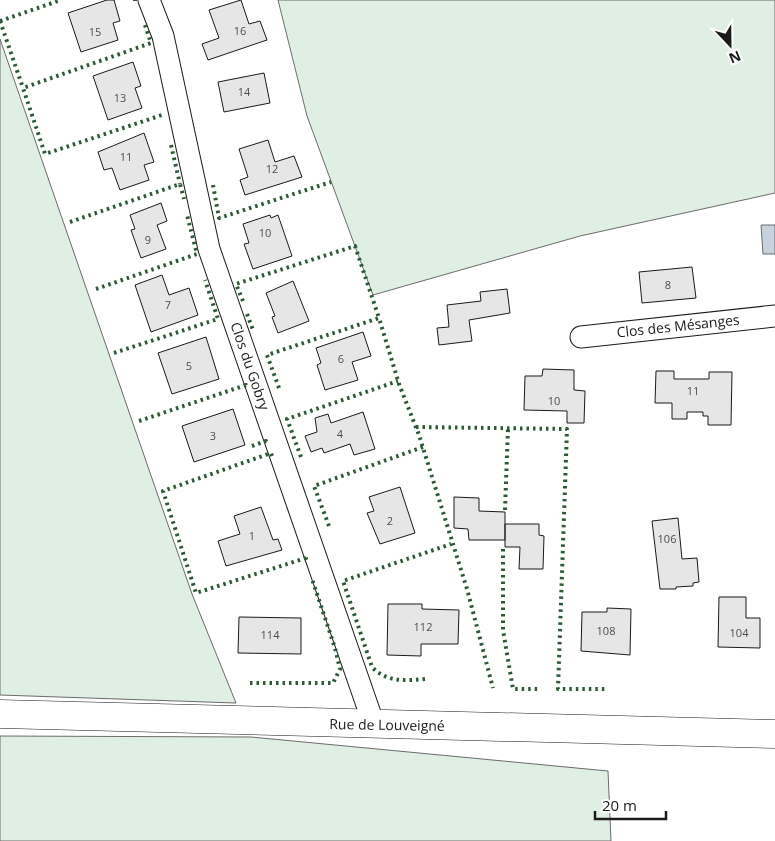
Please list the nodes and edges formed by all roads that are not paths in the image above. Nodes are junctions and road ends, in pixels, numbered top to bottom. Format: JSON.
{"nodes":[{"id":1,"x":149,"y":0,"type":"edge"},
{"id":2,"x":775,"y":316,"type":"edge"},
{"id":3,"x":581,"y":336,"type":"dead end"},
{"id":4,"x":0,"y":714,"type":"edge"},
{"id":5,"x":374,"y":726,"type":"junction"},
{"id":6,"x":775,"y":734,"type":"edge"}],
"edges":[{"from":1,"to":5,"type":"street","name":"Clos du Gobry"},
{"from":2,"to":3,"type":"street","name":"Clos des Mésanges"},
{"from":4,"to":5,"type":"main road","name":"Rue de Louveigné"},
{"from":5,"to":6,"type":"main road","name":"Rue de Louveigné"}]}
